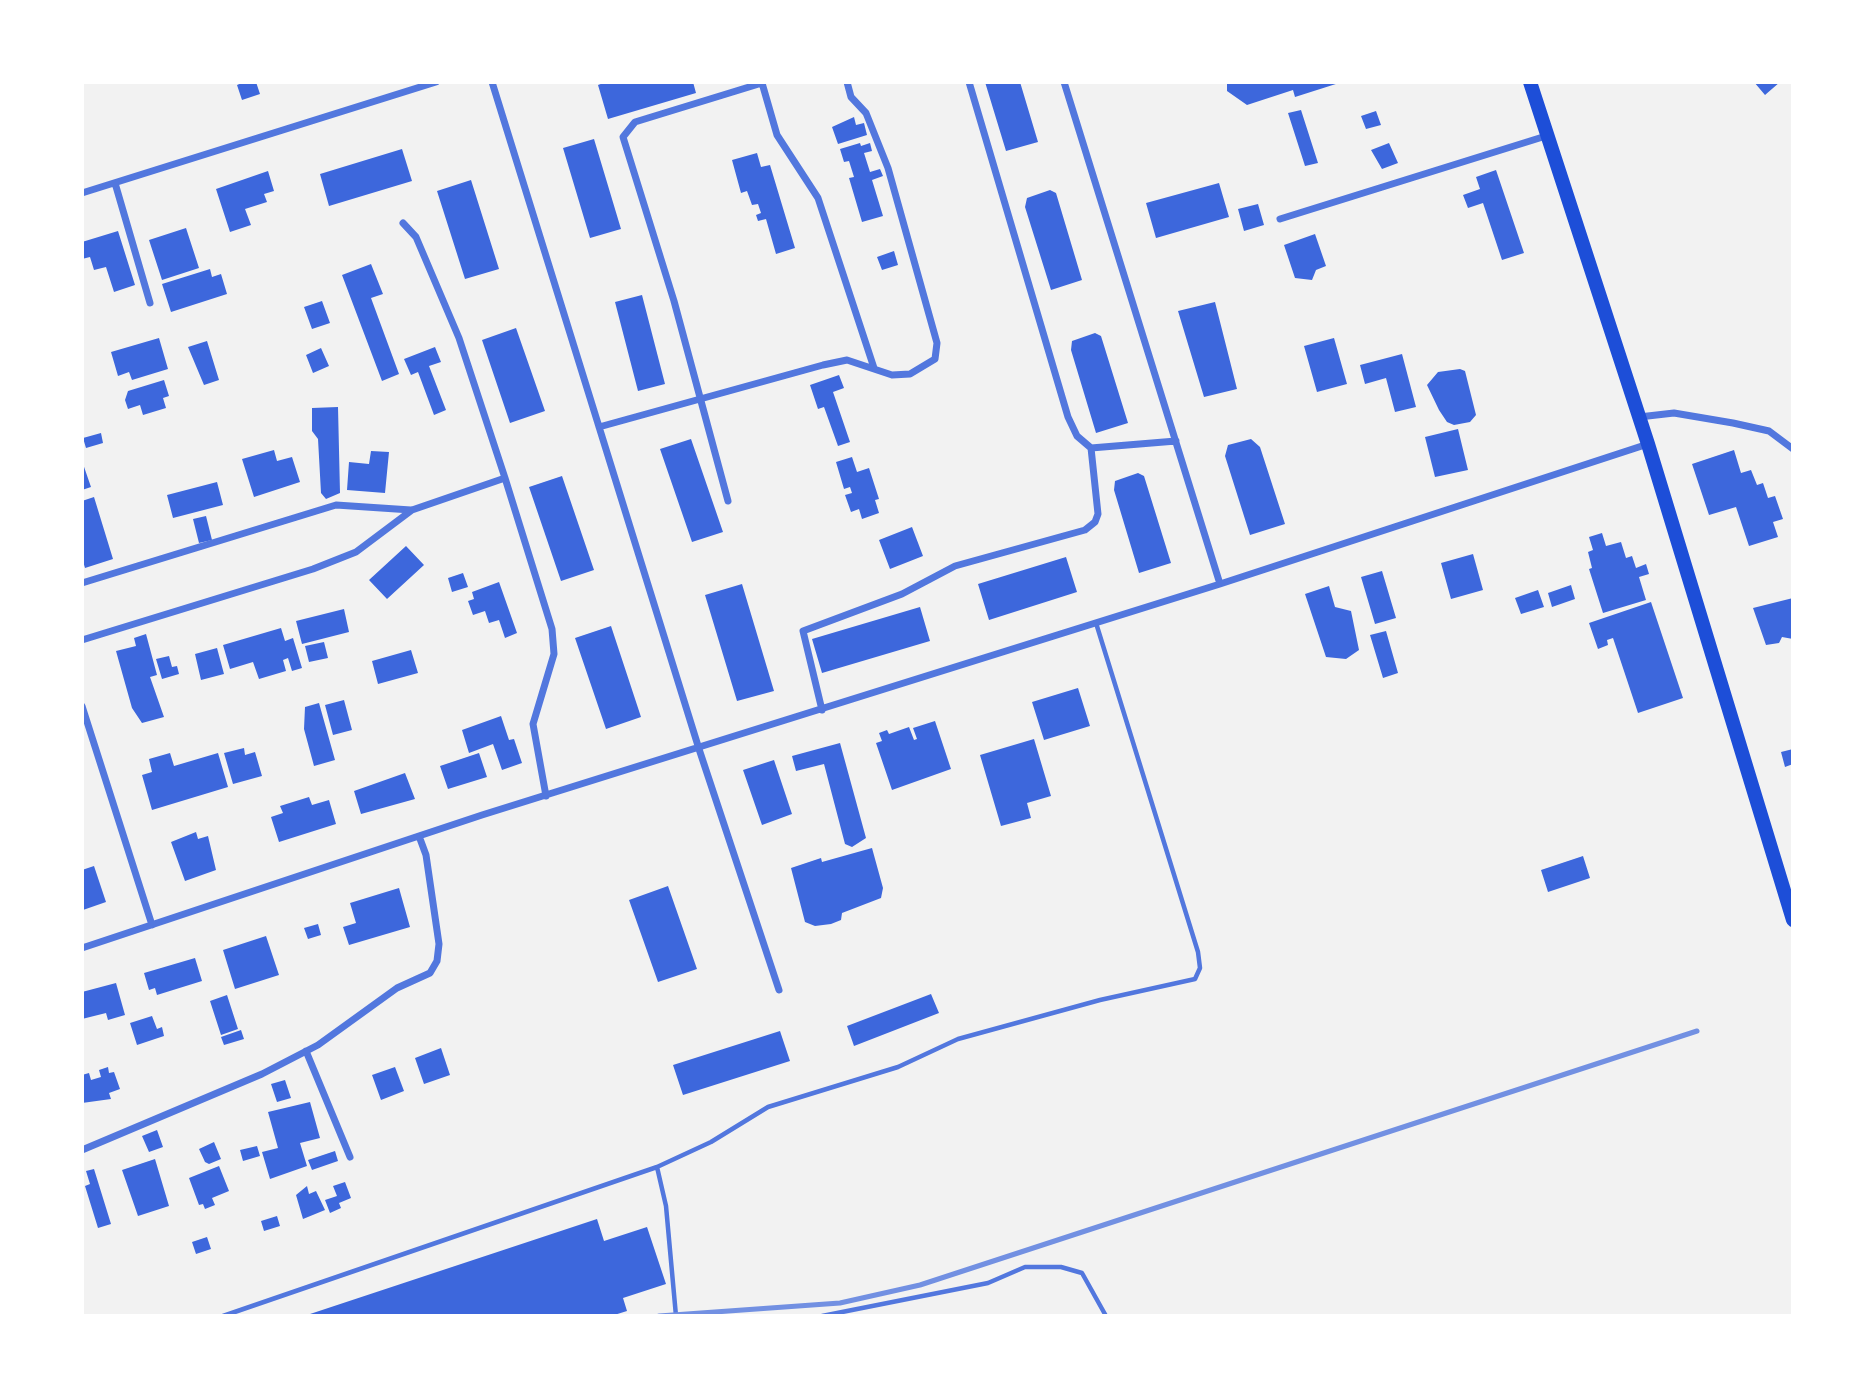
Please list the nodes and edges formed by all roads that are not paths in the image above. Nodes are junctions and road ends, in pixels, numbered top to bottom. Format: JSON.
{"nodes":[{"id":1,"x":436,"y":82,"type":"edge"},
{"id":2,"x":492,"y":82,"type":"edge"},
{"id":3,"x":762,"y":82,"type":"edge"},
{"id":4,"x":847,"y":82,"type":"edge"},
{"id":5,"x":969,"y":82,"type":"edge"},
{"id":6,"x":1065,"y":82,"type":"edge"},
{"id":7,"x":1530,"y":82,"type":"edge"},
{"id":8,"x":1546,"y":136,"type":"junction"},
{"id":9,"x":115,"y":183,"type":"junction"},
{"id":10,"x":82,"y":193,"type":"edge"},
{"id":11,"x":1280,"y":219,"type":"dead end"},
{"id":12,"x":403,"y":223,"type":"dead end"},
{"id":13,"x":150,"y":303,"type":"dead end"},
{"id":14,"x":874,"y":368,"type":"junction"},
{"id":15,"x":700,"y":400,"type":"junction"},
{"id":16,"x":1639,"y":418,"type":"junction"},
{"id":17,"x":599,"y":427,"type":"junction"},
{"id":18,"x":1176,"y":441,"type":"junction"},
{"id":19,"x":1648,"y":444,"type":"junction"},
{"id":20,"x":1091,"y":448,"type":"junction"},
{"id":21,"x":1793,"y":449,"type":"edge"},
{"id":22,"x":505,"y":478,"type":"junction"},
{"id":23,"x":728,"y":501,"type":"dead end"},
{"id":24,"x":412,"y":510,"type":"junction"},
{"id":25,"x":82,"y":583,"type":"edge"},
{"id":26,"x":1220,"y":584,"type":"junction"},
{"id":27,"x":1096,"y":622,"type":"junction"},
{"id":28,"x":82,"y":640,"type":"edge"},
{"id":29,"x":82,"y":706,"type":"edge"},
{"id":30,"x":822,"y":710,"type":"junction"},
{"id":31,"x":699,"y":749,"type":"junction"},
{"id":32,"x":546,"y":796,"type":"junction"},
{"id":33,"x":419,"y":836,"type":"junction"},
{"id":34,"x":1793,"y":920,"type":"edge"},
{"id":35,"x":152,"y":925,"type":"junction"},
{"id":36,"x":82,"y":948,"type":"edge"},
{"id":37,"x":779,"y":990,"type":"dead end"},
{"id":38,"x":306,"y":1051,"type":"junction"},
{"id":39,"x":82,"y":1150,"type":"edge"},
{"id":40,"x":350,"y":1157,"type":"dead end"},
{"id":41,"x":657,"y":1167,"type":"junction"},
{"id":42,"x":223,"y":1316,"type":"edge"},
{"id":43,"x":676,"y":1316,"type":"edge"},
{"id":44,"x":822,"y":1316,"type":"edge"},
{"id":45,"x":1106,"y":1316,"type":"edge"}],
"edges":[{"from":1,"to":9,"type":"street"},
{"from":2,"to":17,"type":"street"},
{"from":3,"to":14,"type":"street"},
{"from":3,"to":15,"type":"street"},
{"from":4,"to":14,"type":"street"},
{"from":5,"to":20,"type":"street"},
{"from":6,"to":18,"type":"street"},
{"from":7,"to":8,"type":"main road"},
{"from":8,"to":11,"type":"street"},
{"from":8,"to":16,"type":"main road"},
{"from":9,"to":10,"type":"street"},
{"from":9,"to":13,"type":"street"},
{"from":12,"to":22,"type":"street"},
{"from":14,"to":15,"type":"street"},
{"from":15,"to":17,"type":"street"},
{"from":15,"to":23,"type":"street"},
{"from":16,"to":19,"type":"main road"},
{"from":16,"to":21,"type":"street"},
{"from":17,"to":31,"type":"street"},
{"from":18,"to":20,"type":"street"},
{"from":18,"to":26,"type":"street"},
{"from":19,"to":26,"type":"street"},
{"from":19,"to":34,"type":"main road"},
{"from":20,"to":30,"type":"street"},
{"from":22,"to":24,"type":"street"},
{"from":22,"to":32,"type":"street"},
{"from":24,"to":25,"type":"street"},
{"from":24,"to":28,"type":"street"},
{"from":26,"to":27,"type":"street"},
{"from":27,"to":30,"type":"street"},
{"from":27,"to":41,"type":"lane"},
{"from":29,"to":35,"type":"street"},
{"from":30,"to":31,"type":"street"},
{"from":31,"to":32,"type":"street"},
{"from":31,"to":37,"type":"street"},
{"from":32,"to":33,"type":"street"},
{"from":33,"to":35,"type":"street"},
{"from":33,"to":38,"type":"street"},
{"from":35,"to":36,"type":"street"},
{"from":38,"to":39,"type":"street"},
{"from":38,"to":40,"type":"street"},
{"from":41,"to":42,"type":"lane"},
{"from":41,"to":43,"type":"lane"},
{"from":44,"to":45,"type":"lane"}]}
